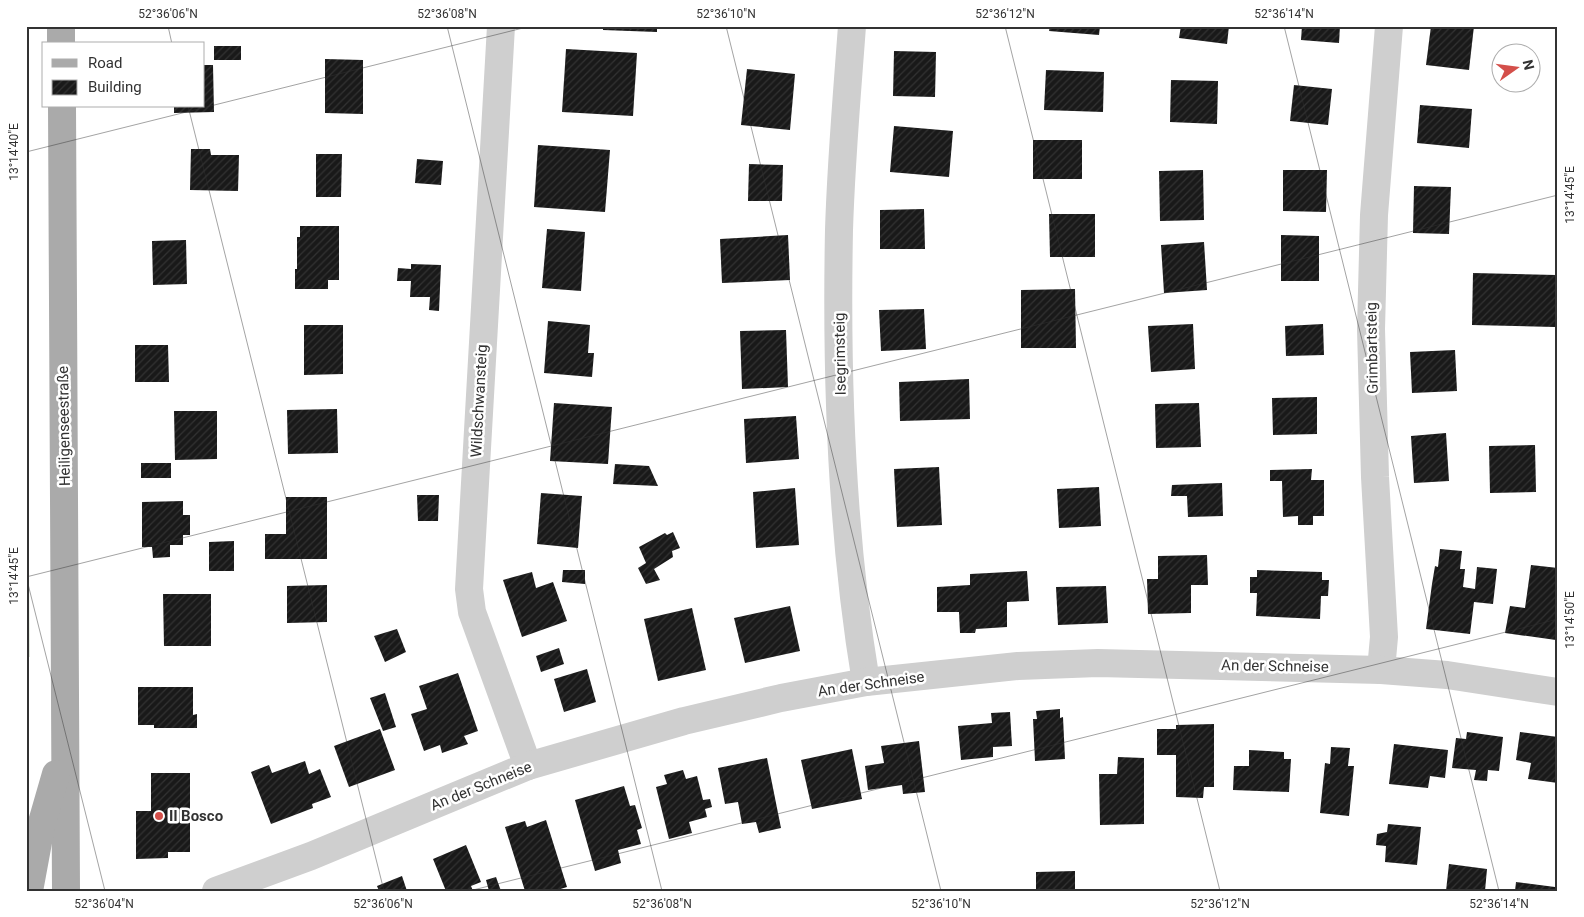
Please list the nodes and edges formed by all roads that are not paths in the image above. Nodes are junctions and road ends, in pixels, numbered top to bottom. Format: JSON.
{"nodes":[{"id":1,"x":61,"y":26,"type":"edge"},
{"id":2,"x":501,"y":26,"type":"edge"},
{"id":3,"x":852,"y":26,"type":"edge"},
{"id":4,"x":1389,"y":26,"type":"edge"},
{"id":5,"x":61,"y":42,"type":"edge"},
{"id":6,"x":62,"y":108,"type":"edge"},
{"id":7,"x":1381,"y":670,"type":"junction"},
{"id":8,"x":866,"y":682,"type":"junction"},
{"id":9,"x":1558,"y":692,"type":"edge"},
{"id":10,"x":64,"y":746,"type":"junction"},
{"id":11,"x":528,"y":766,"type":"junction"},
{"id":12,"x":29,"y":891,"type":"edge"},
{"id":13,"x":66,"y":891,"type":"edge"},
{"id":14,"x":216,"y":891,"type":"edge"}],
"edges":[{"from":1,"to":5,"type":"main road"},
{"from":2,"to":11,"type":"street","name":"Wildschwansteig"},
{"from":3,"to":8,"type":"street","name":"Isegrimsteig"},
{"from":4,"to":7,"type":"street","name":"Grimbartsteig"},
{"from":6,"to":10,"type":"main road","name":"Heiligenseestraße"},
{"from":7,"to":8,"type":"street","name":"An der Schneise"},
{"from":7,"to":9,"type":"street","name":"An der Schneise"},
{"from":8,"to":11,"type":"street","name":"An der Schneise"},
{"from":10,"to":12,"type":"main road","name":"Heiligenseestraße"},
{"from":10,"to":13,"type":"main road","name":"Heiligenseestraße"},
{"from":11,"to":14,"type":"street","name":"An der Schneise"}]}
